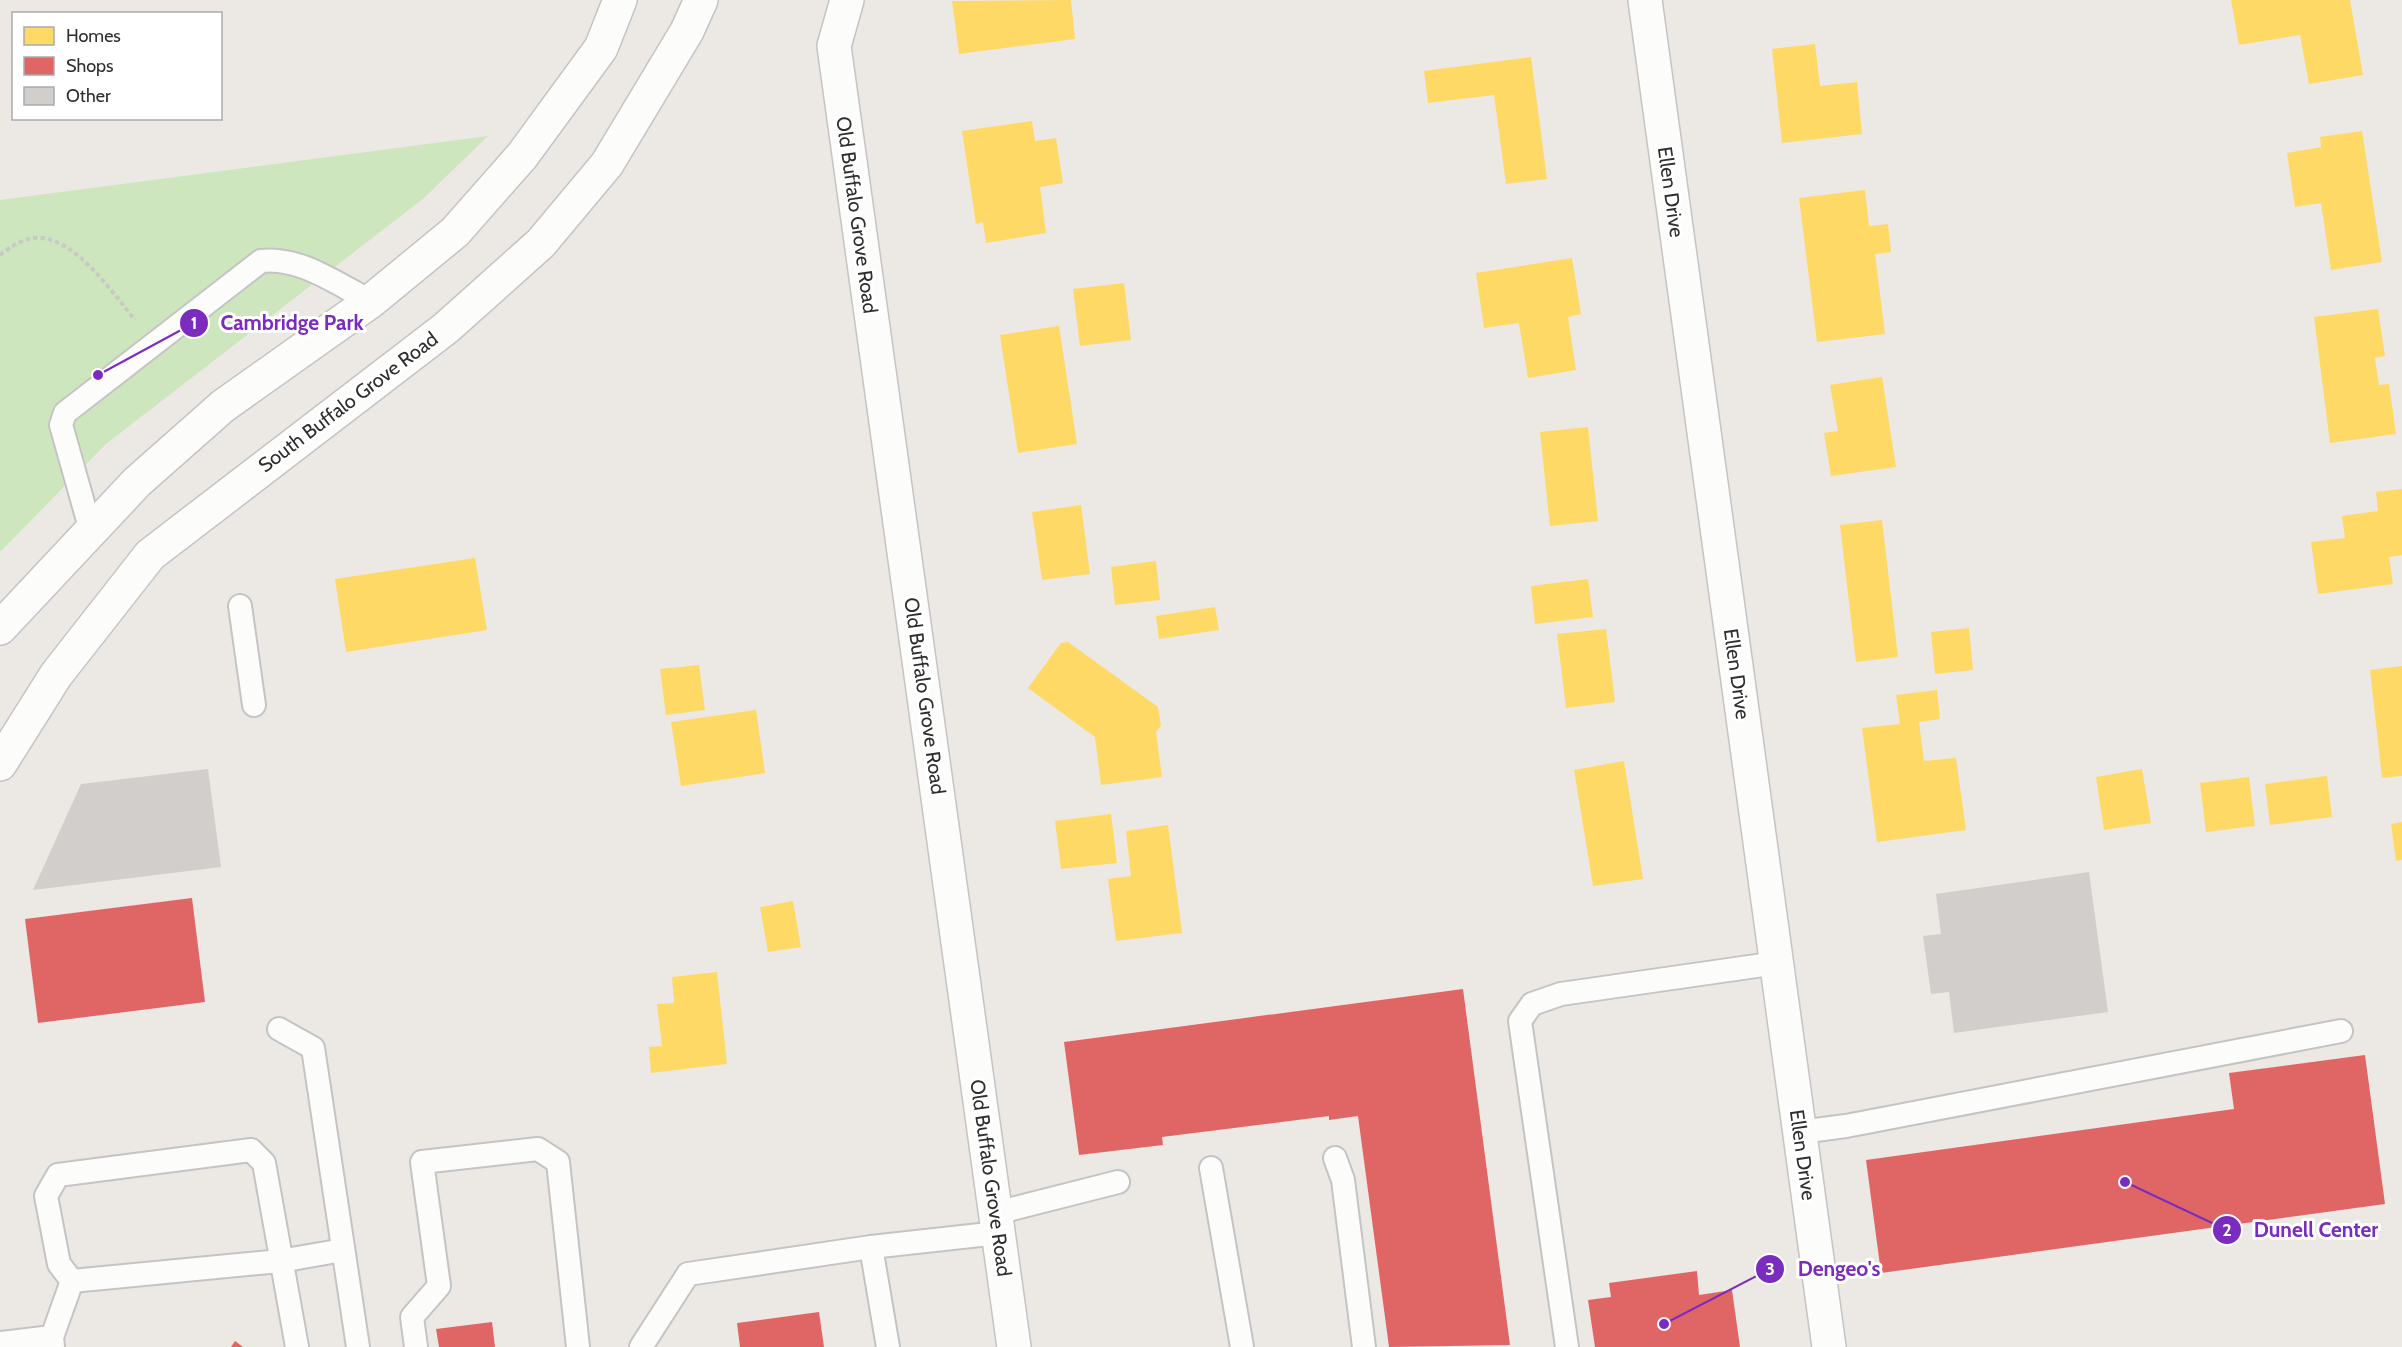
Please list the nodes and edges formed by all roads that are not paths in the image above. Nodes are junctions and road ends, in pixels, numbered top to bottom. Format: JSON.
{"nodes":[{"id":1,"x":621,"y":0,"type":"edge"},
{"id":2,"x":701,"y":0,"type":"edge"},
{"id":3,"x":847,"y":0,"type":"edge"},
{"id":4,"x":1645,"y":0,"type":"edge"},
{"id":5,"x":371,"y":301,"type":"junction"},
{"id":6,"x":91,"y":531,"type":"junction"},
{"id":7,"x":240,"y":606,"type":"dead end"},
{"id":8,"x":0,"y":628,"type":"edge"},
{"id":9,"x":254,"y":705,"type":"dead end"},
{"id":10,"x":0,"y":765,"type":"edge"},
{"id":11,"x":1777,"y":963,"type":"junction"},
{"id":12,"x":279,"y":1029,"type":"dead end"},
{"id":13,"x":2341,"y":1031,"type":"dead end"},
{"id":14,"x":1800,"y":1132,"type":"junction"},
{"id":15,"x":1335,"y":1158,"type":"dead end"},
{"id":16,"x":1211,"y":1167,"type":"dead end"},
{"id":17,"x":1118,"y":1182,"type":"dead end"},
{"id":18,"x":997,"y":1223,"type":"junction"},
{"id":19,"x":871,"y":1247,"type":"junction"},
{"id":20,"x":344,"y":1250,"type":"junction"},
{"id":21,"x":280,"y":1261,"type":"junction"},
{"id":22,"x":72,"y":1281,"type":"junction"},
{"id":23,"x":53,"y":1342,"type":"edge"},
{"id":24,"x":0,"y":1343,"type":"edge"},
{"id":25,"x":297,"y":1347,"type":"edge"},
{"id":26,"x":358,"y":1347,"type":"edge"},
{"id":27,"x":416,"y":1347,"type":"edge"},
{"id":28,"x":578,"y":1347,"type":"edge"},
{"id":29,"x":640,"y":1347,"type":"edge"},
{"id":30,"x":888,"y":1347,"type":"edge"},
{"id":31,"x":1014,"y":1347,"type":"edge"},
{"id":32,"x":1242,"y":1347,"type":"edge"},
{"id":33,"x":1364,"y":1347,"type":"edge"},
{"id":34,"x":1567,"y":1347,"type":"edge"},
{"id":35,"x":1829,"y":1347,"type":"edge"}],
"edges":[{"from":1,"to":5,"type":"street"},
{"from":2,"to":10,"type":"street","name":"South Buffalo Grove Road"},
{"from":3,"to":18,"type":"street","name":"Old Buffalo Grove Road"},
{"from":4,"to":11,"type":"street","name":"Ellen Drive"},
{"from":5,"to":6,"type":"street"},
{"from":5,"to":6,"type":"lane"},
{"from":6,"to":8,"type":"street"},
{"from":7,"to":9,"type":"lane"},
{"from":11,"to":14,"type":"street","name":"Ellen Drive"},
{"from":11,"to":34,"type":"lane"},
{"from":12,"to":20,"type":"lane"},
{"from":13,"to":14,"type":"lane"},
{"from":14,"to":35,"type":"street","name":"Ellen Drive"},
{"from":15,"to":33,"type":"lane"},
{"from":16,"to":32,"type":"lane"},
{"from":17,"to":18,"type":"lane"},
{"from":18,"to":19,"type":"lane"},
{"from":18,"to":31,"type":"street","name":"Old Buffalo Grove Road"},
{"from":19,"to":29,"type":"lane"},
{"from":19,"to":30,"type":"lane"},
{"from":20,"to":21,"type":"lane"},
{"from":20,"to":26,"type":"lane"},
{"from":21,"to":22,"type":"lane"},
{"from":21,"to":22,"type":"lane"},
{"from":21,"to":25,"type":"lane"},
{"from":22,"to":23,"type":"lane"},
{"from":23,"to":24,"type":"lane"},
{"from":27,"to":28,"type":"lane"}]}
